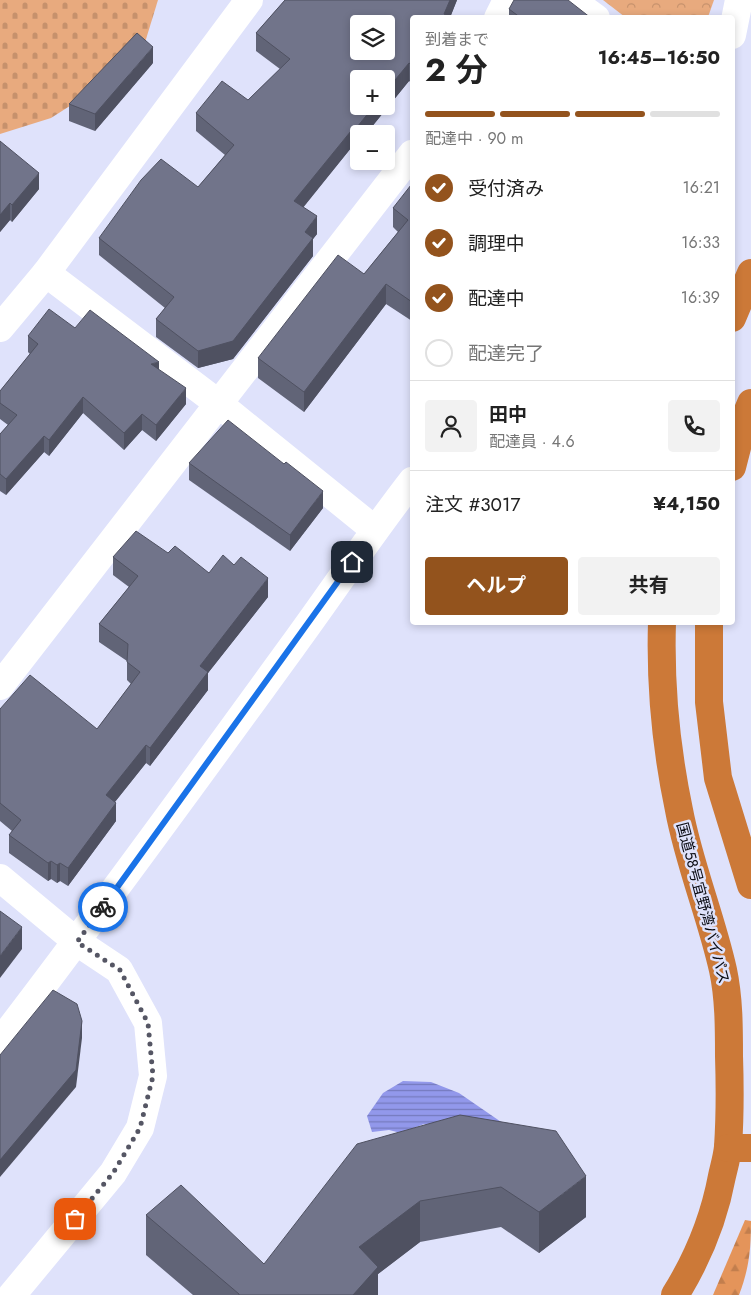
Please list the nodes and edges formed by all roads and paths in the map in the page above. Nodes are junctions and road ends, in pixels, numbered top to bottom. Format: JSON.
{"nodes":[{"id":1,"x":250,"y":0,"type":"edge"},
{"id":2,"x":507,"y":0,"type":"edge"},
{"id":3,"x":572,"y":0,"type":"edge"},
{"id":4,"x":738,"y":0,"type":"edge"},
{"id":5,"x":500,"y":15,"type":"edge"},
{"id":6,"x":592,"y":15,"type":"edge"},
{"id":7,"x":735,"y":18,"type":"edge"},
{"id":8,"x":410,"y":157,"type":"edge"},
{"id":9,"x":46,"y":273,"type":"junction"},
{"id":10,"x":751,"y":273,"type":"edge"},
{"id":11,"x":735,"y":311,"type":"edge"},
{"id":12,"x":0,"y":328,"type":"edge"},
{"id":13,"x":751,"y":403,"type":"edge"},
{"id":14,"x":219,"y":404,"type":"junction"},
{"id":15,"x":735,"y":455,"type":"edge"},
{"id":16,"x":410,"y":484,"type":"edge"},
{"id":17,"x":375,"y":530,"type":"junction"},
{"id":18,"x":662,"y":625,"type":"edge"},
{"id":19,"x":709,"y":625,"type":"edge"},
{"id":20,"x":0,"y":686,"type":"edge"},
{"id":21,"x":0,"y":878,"type":"edge"},
{"id":22,"x":751,"y":885,"type":"edge"},
{"id":23,"x":77,"y":942,"type":"junction"},
{"id":24,"x":0,"y":1042,"type":"edge"},
{"id":25,"x":739,"y":1148,"type":"edge"},
{"id":26,"x":12,"y":1295,"type":"edge"},
{"id":27,"x":676,"y":1295,"type":"edge"}],
"edges":[{"from":1,"to":9,"type":"street"},
{"from":2,"to":5,"type":"street"},
{"from":3,"to":6,"type":"street"},
{"from":4,"to":7,"type":"street"},
{"from":8,"to":14,"type":"street"},
{"from":9,"to":12,"type":"street"},
{"from":9,"to":14,"type":"street"},
{"from":10,"to":11,"type":"highway"},
{"from":13,"to":15,"type":"highway"},
{"from":14,"to":17,"type":"street"},
{"from":14,"to":20,"type":"street"},
{"from":16,"to":17,"type":"street"},
{"from":17,"to":23,"type":"street"},
{"from":18,"to":25,"type":"highway","name":"国道58号宜野湾バイパス"},
{"from":19,"to":22,"type":"highway"},
{"from":21,"to":23,"type":"street"},
{"from":23,"to":24,"type":"street"},
{"from":23,"to":26,"type":"street"},
{"from":25,"to":27,"type":"highway","name":"国道58号宜野湾バイパス"}]}
